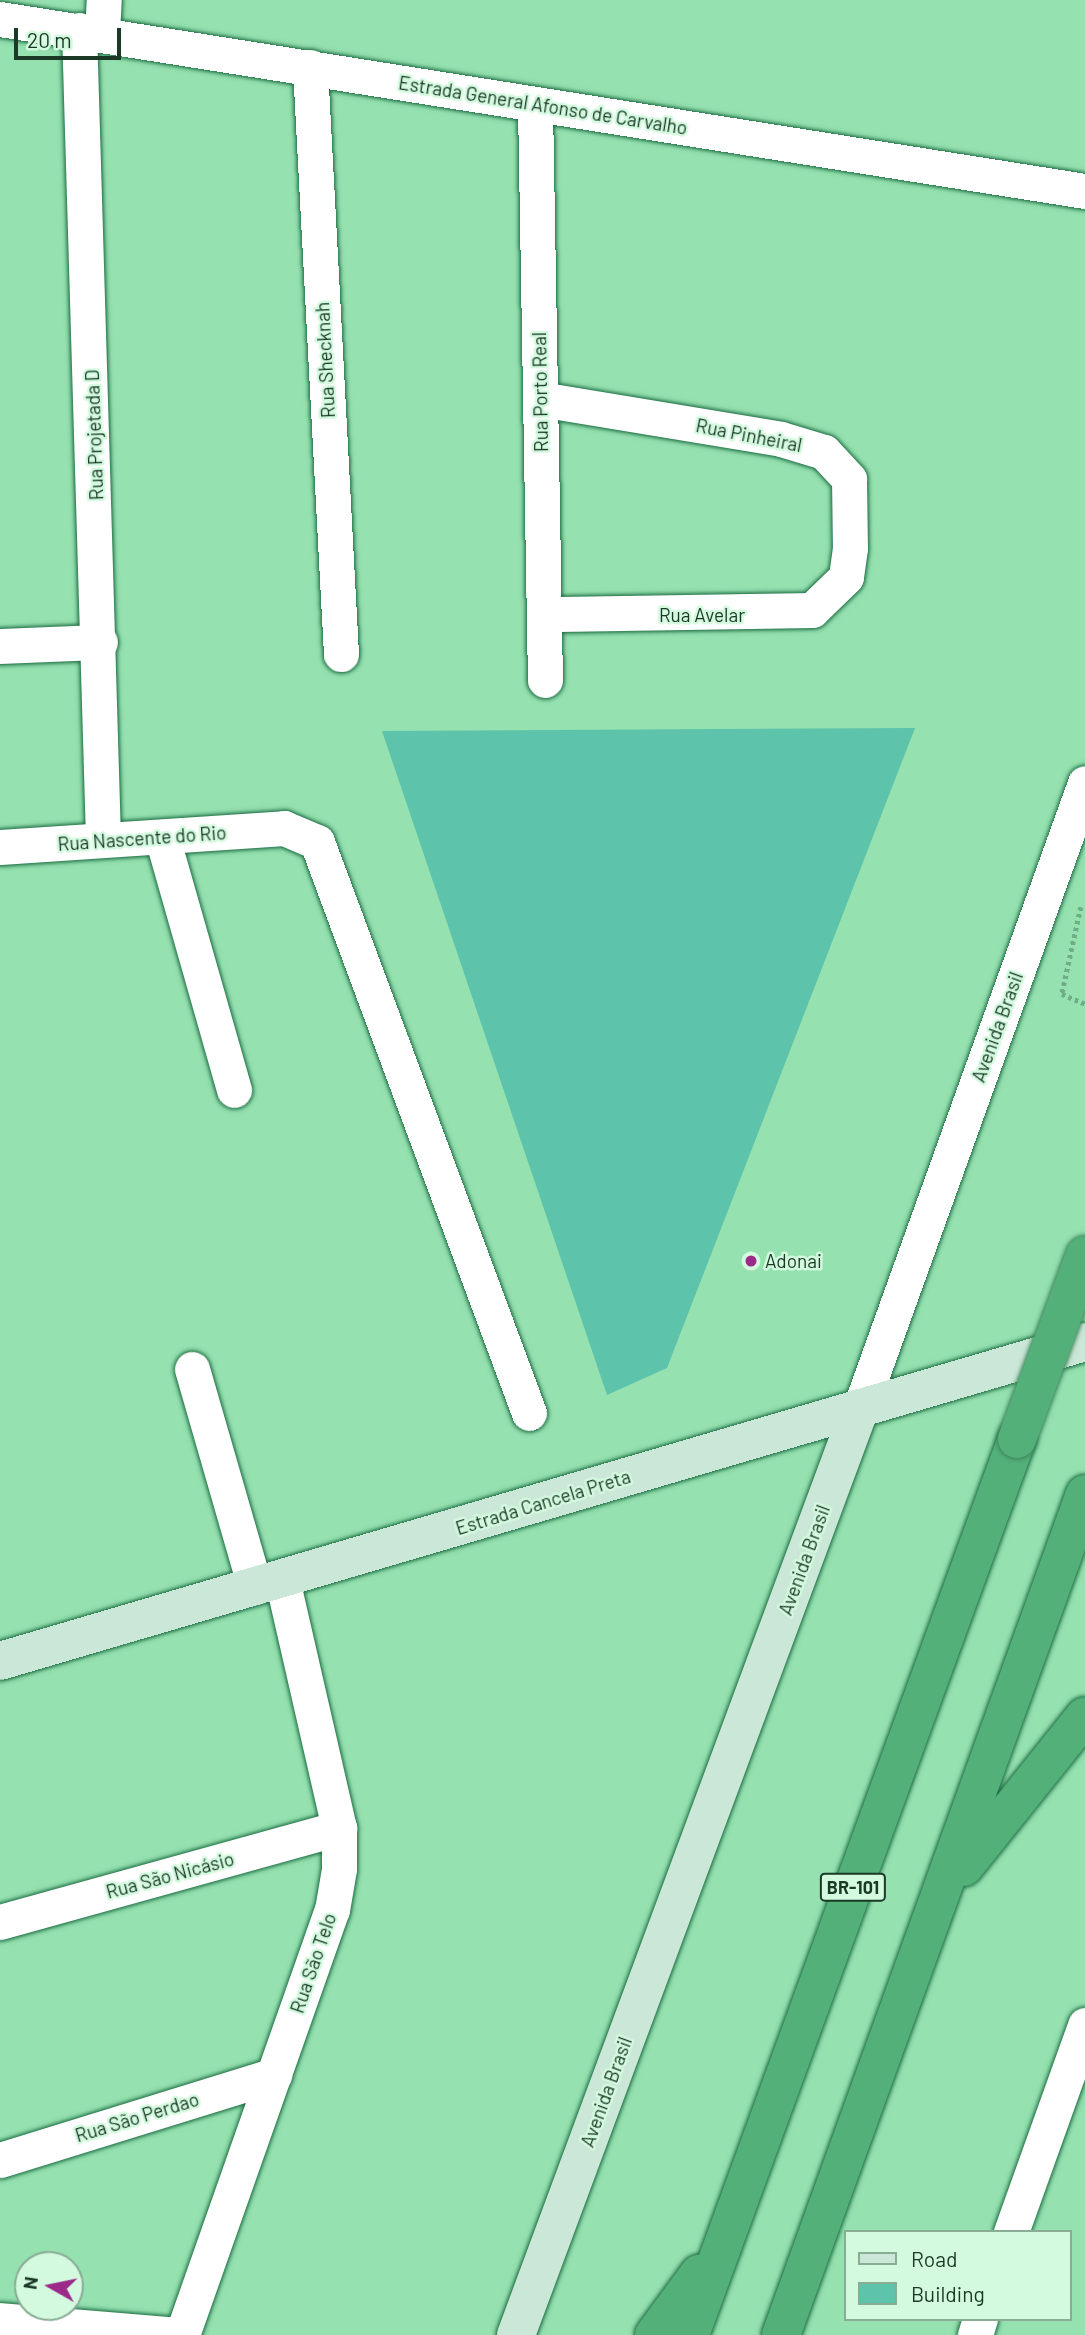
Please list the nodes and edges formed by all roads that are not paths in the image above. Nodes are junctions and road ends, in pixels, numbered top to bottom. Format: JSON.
{"nodes":[{"id":1,"x":0,"y":19,"type":"edge"},
{"id":2,"x":95,"y":21,"type":"edge"},
{"id":3,"x":310,"y":67,"type":"junction"},
{"id":4,"x":535,"y":104,"type":"junction"},
{"id":5,"x":1085,"y":191,"type":"edge"},
{"id":6,"x":540,"y":399,"type":"junction"},
{"id":7,"x":846,"y":577,"type":"joint"},
{"id":8,"x":544,"y":614,"type":"junction"},
{"id":9,"x":100,"y":642,"type":"junction"},
{"id":10,"x":0,"y":646,"type":"edge"},
{"id":11,"x":341,"y":654,"type":"dead end"},
{"id":12,"x":545,"y":680,"type":"dead end"},
{"id":13,"x":1085,"y":783,"type":"edge"},
{"id":14,"x":162,"y":837,"type":"junction"},
{"id":15,"x":103,"y":840,"type":"junction"},
{"id":16,"x":0,"y":847,"type":"edge"},
{"id":17,"x":234,"y":1090,"type":"dead end"},
{"id":18,"x":1085,"y":1255,"type":"edge"},
{"id":19,"x":1085,"y":1342,"type":"edge"},
{"id":20,"x":192,"y":1369,"type":"dead end"},
{"id":21,"x":860,"y":1408,"type":"junction"},
{"id":22,"x":529,"y":1413,"type":"dead end"},
{"id":23,"x":1085,"y":1494,"type":"edge"},
{"id":24,"x":269,"y":1583,"type":"junction"},
{"id":25,"x":0,"y":1661,"type":"edge"},
{"id":26,"x":1085,"y":1716,"type":"edge"},
{"id":27,"x":339,"y":1828,"type":"junction"},
{"id":28,"x":945,"y":1891,"type":"junction"},
{"id":29,"x":0,"y":1922,"type":"edge"},
{"id":30,"x":1085,"y":2025,"type":"edge"},
{"id":31,"x":274,"y":2075,"type":"junction"},
{"id":32,"x":0,"y":2160,"type":"edge"},
{"id":33,"x":1012,"y":2230,"type":"edge"},
{"id":34,"x":725,"y":2238,"type":"junction"},
{"id":35,"x":0,"y":2320,"type":"edge"},
{"id":36,"x":180,"y":2335,"type":"edge"},
{"id":37,"x":516,"y":2335,"type":"edge"},
{"id":38,"x":654,"y":2335,"type":"edge"},
{"id":39,"x":690,"y":2335,"type":"edge"},
{"id":40,"x":781,"y":2335,"type":"edge"}],
"edges":[{"from":1,"to":2,"type":"street","name":"Estrada General Afonso de Carvalho"},
{"from":2,"to":3,"type":"street","name":"Estrada General Afonso de Carvalho"},
{"from":2,"to":9,"type":"street","name":"Rua Projetada D"},
{"from":3,"to":4,"type":"street","name":"Estrada General Afonso de Carvalho"},
{"from":3,"to":11,"type":"street","name":"Rua Shecknah"},
{"from":4,"to":5,"type":"street","name":"Estrada General Afonso de Carvalho"},
{"from":4,"to":6,"type":"street","name":"Rua Porto Real"},
{"from":6,"to":7,"type":"street","name":"Rua Pinheiral"},
{"from":6,"to":8,"type":"street","name":"Rua Porto Real"},
{"from":7,"to":8,"type":"street","name":"Rua Avelar"},
{"from":8,"to":12,"type":"street","name":"Rua Porto Real"},
{"from":9,"to":10,"type":"street"},
{"from":9,"to":15,"type":"street","name":"Rua Projetada D"},
{"from":13,"to":21,"type":"street","name":"Avenida Brasil"},
{"from":14,"to":15,"type":"street","name":"Rua Nascente do Rio"},
{"from":14,"to":17,"type":"street"},
{"from":14,"to":22,"type":"street","name":"Rua Nascente do Rio"},
{"from":15,"to":16,"type":"street","name":"Rua Nascente do Rio"},
{"from":18,"to":34,"type":"highway","number":"BR-101","bridge":true},
{"from":19,"to":21,"type":"street","name":"Estrada Cancela Preta"},
{"from":20,"to":24,"type":"street","name":"Rua São Telo"},
{"from":21,"to":24,"type":"street","name":"Estrada Cancela Preta"},
{"from":21,"to":37,"type":"street","name":"Avenida Brasil"},
{"from":23,"to":28,"type":"highway"},
{"from":24,"to":25,"type":"street","name":"Estrada Cancela Preta"},
{"from":24,"to":27,"type":"street","name":"Rua São Telo"},
{"from":26,"to":28,"type":"highway"},
{"from":27,"to":29,"type":"street","name":"Rua São Nicásio"},
{"from":27,"to":31,"type":"street","name":"Rua São Telo"},
{"from":28,"to":40,"type":"highway"},
{"from":30,"to":33,"type":"street"},
{"from":31,"to":32,"type":"street","name":"Rua São Perdao"},
{"from":31,"to":36,"type":"street","name":"Rua São Telo"},
{"from":34,"to":38,"type":"highway"},
{"from":34,"to":39,"type":"highway","number":"BR-101"},
{"from":35,"to":36,"type":"street"}]}
